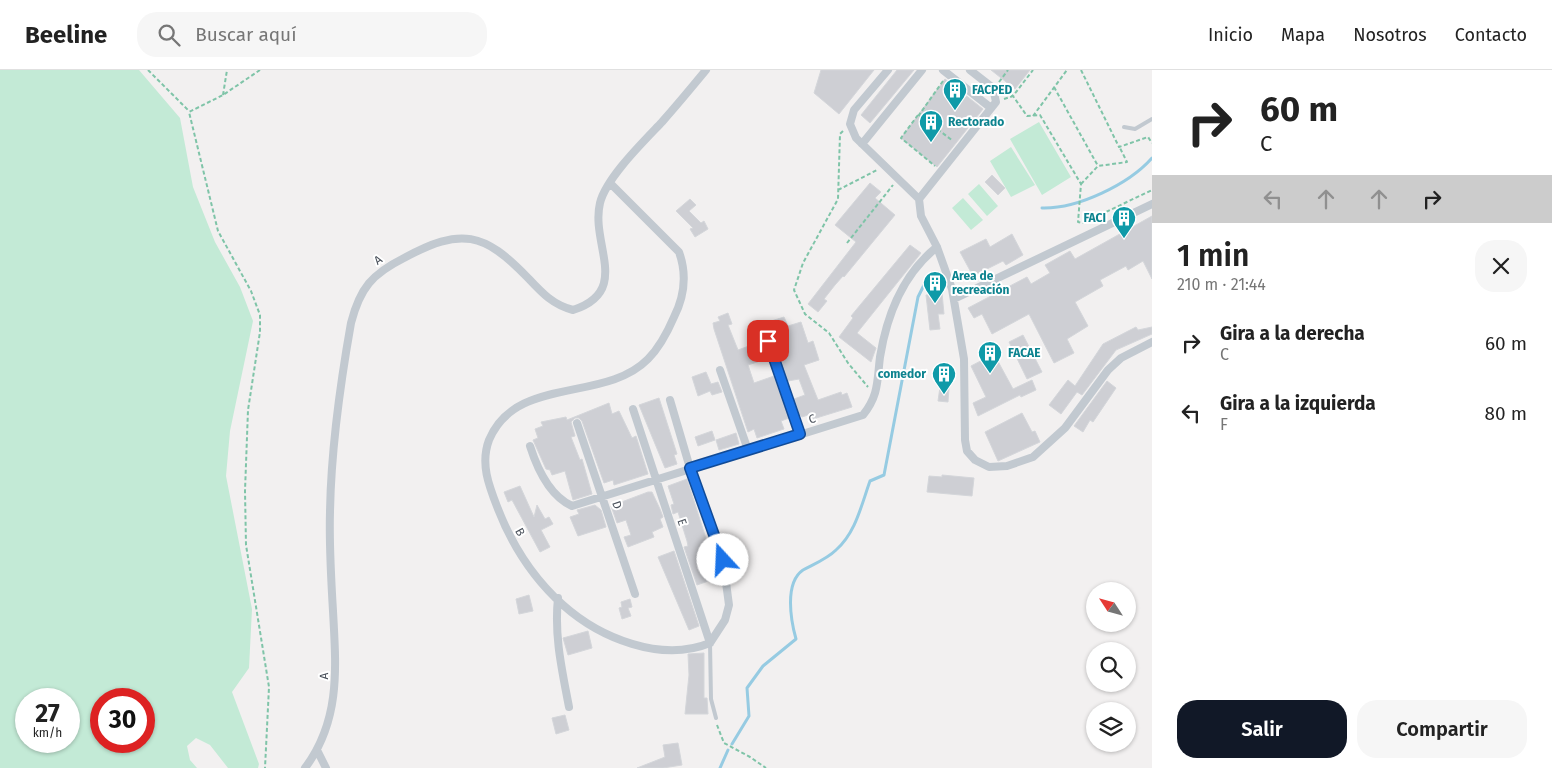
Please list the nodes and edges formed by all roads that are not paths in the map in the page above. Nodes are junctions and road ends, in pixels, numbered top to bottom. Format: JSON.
{"nodes":[{"id":1,"x":706,"y":70,"type":"edge"},
{"id":2,"x":888,"y":70,"type":"edge"},
{"id":3,"x":922,"y":70,"type":"edge"},
{"id":4,"x":970,"y":70,"type":"edge"},
{"id":5,"x":948,"y":72,"type":"edge"},
{"id":6,"x":994,"y":105,"type":"junction"},
{"id":7,"x":1152,"y":119,"type":"edge"},
{"id":8,"x":1124,"y":127,"type":"dead end"},
{"id":9,"x":862,"y":144,"type":"junction"},
{"id":10,"x":611,"y":184,"type":"junction"},
{"id":11,"x":919,"y":199,"type":"junction"},
{"id":12,"x":1152,"y":204,"type":"edge"},
{"id":13,"x":937,"y":247,"type":"junction"},
{"id":14,"x":954,"y":300,"type":"junction"},
{"id":15,"x":768,"y":341,"type":"dead end"},
{"id":16,"x":1152,"y":342,"type":"edge"},
{"id":17,"x":720,"y":370,"type":"dead end"},
{"id":18,"x":670,"y":400,"type":"dead end"},
{"id":19,"x":633,"y":409,"type":"dead end"},
{"id":20,"x":577,"y":423,"type":"dead end"},
{"id":21,"x":800,"y":434,"type":"junction"},
{"id":22,"x":530,"y":446,"type":"dead end"},
{"id":23,"x":748,"y":450,"type":"junction"},
{"id":24,"x":690,"y":468,"type":"junction"},
{"id":25,"x":657,"y":480,"type":"junction"},
{"id":26,"x":603,"y":498,"type":"junction"},
{"id":27,"x":635,"y":594,"type":"dead end"},
{"id":28,"x":558,"y":598,"type":"junction"},
{"id":29,"x":710,"y":643,"type":"junction"},
{"id":30,"x":569,"y":707,"type":"dead end"},
{"id":31,"x":716,"y":718,"type":"road end"},
{"id":32,"x":317,"y":750,"type":"junction"},
{"id":33,"x":305,"y":768,"type":"edge"},
{"id":34,"x":326,"y":768,"type":"edge"}],
"edges":[{"from":1,"to":10,"type":"street","name":"A"},
{"from":2,"to":9,"type":"street"},
{"from":3,"to":9,"type":"street"},
{"from":4,"to":6,"type":"street"},
{"from":5,"to":6,"type":"street"},
{"from":6,"to":11,"type":"street"},
{"from":7,"to":8,"type":"lane"},
{"from":9,"to":11,"type":"street"},
{"from":10,"to":28,"type":"street","name":"B"},
{"from":10,"to":32,"type":"street","name":"A"},
{"from":11,"to":13,"type":"street"},
{"from":12,"to":14,"type":"street"},
{"from":13,"to":14,"type":"street"},
{"from":13,"to":21,"type":"street","name":"C"},
{"from":14,"to":16,"type":"street"},
{"from":15,"to":21,"type":"street"},
{"from":17,"to":23,"type":"street"},
{"from":18,"to":24,"type":"street"},
{"from":19,"to":25,"type":"street","name":"E"},
{"from":20,"to":26,"type":"street","name":"D"},
{"from":21,"to":23,"type":"street","name":"C"},
{"from":22,"to":26,"type":"street","name":"C"},
{"from":23,"to":24,"type":"street","name":"C"},
{"from":24,"to":25,"type":"street","name":"C"},
{"from":24,"to":29,"type":"street"},
{"from":25,"to":26,"type":"street","name":"C"},
{"from":25,"to":29,"type":"street","name":"E"},
{"from":26,"to":27,"type":"street","name":"D"},
{"from":28,"to":29,"type":"street","name":"B"},
{"from":28,"to":30,"type":"street"},
{"from":29,"to":31,"type":"lane"},
{"from":32,"to":33,"type":"street","name":"A"},
{"from":32,"to":34,"type":"street"}]}
